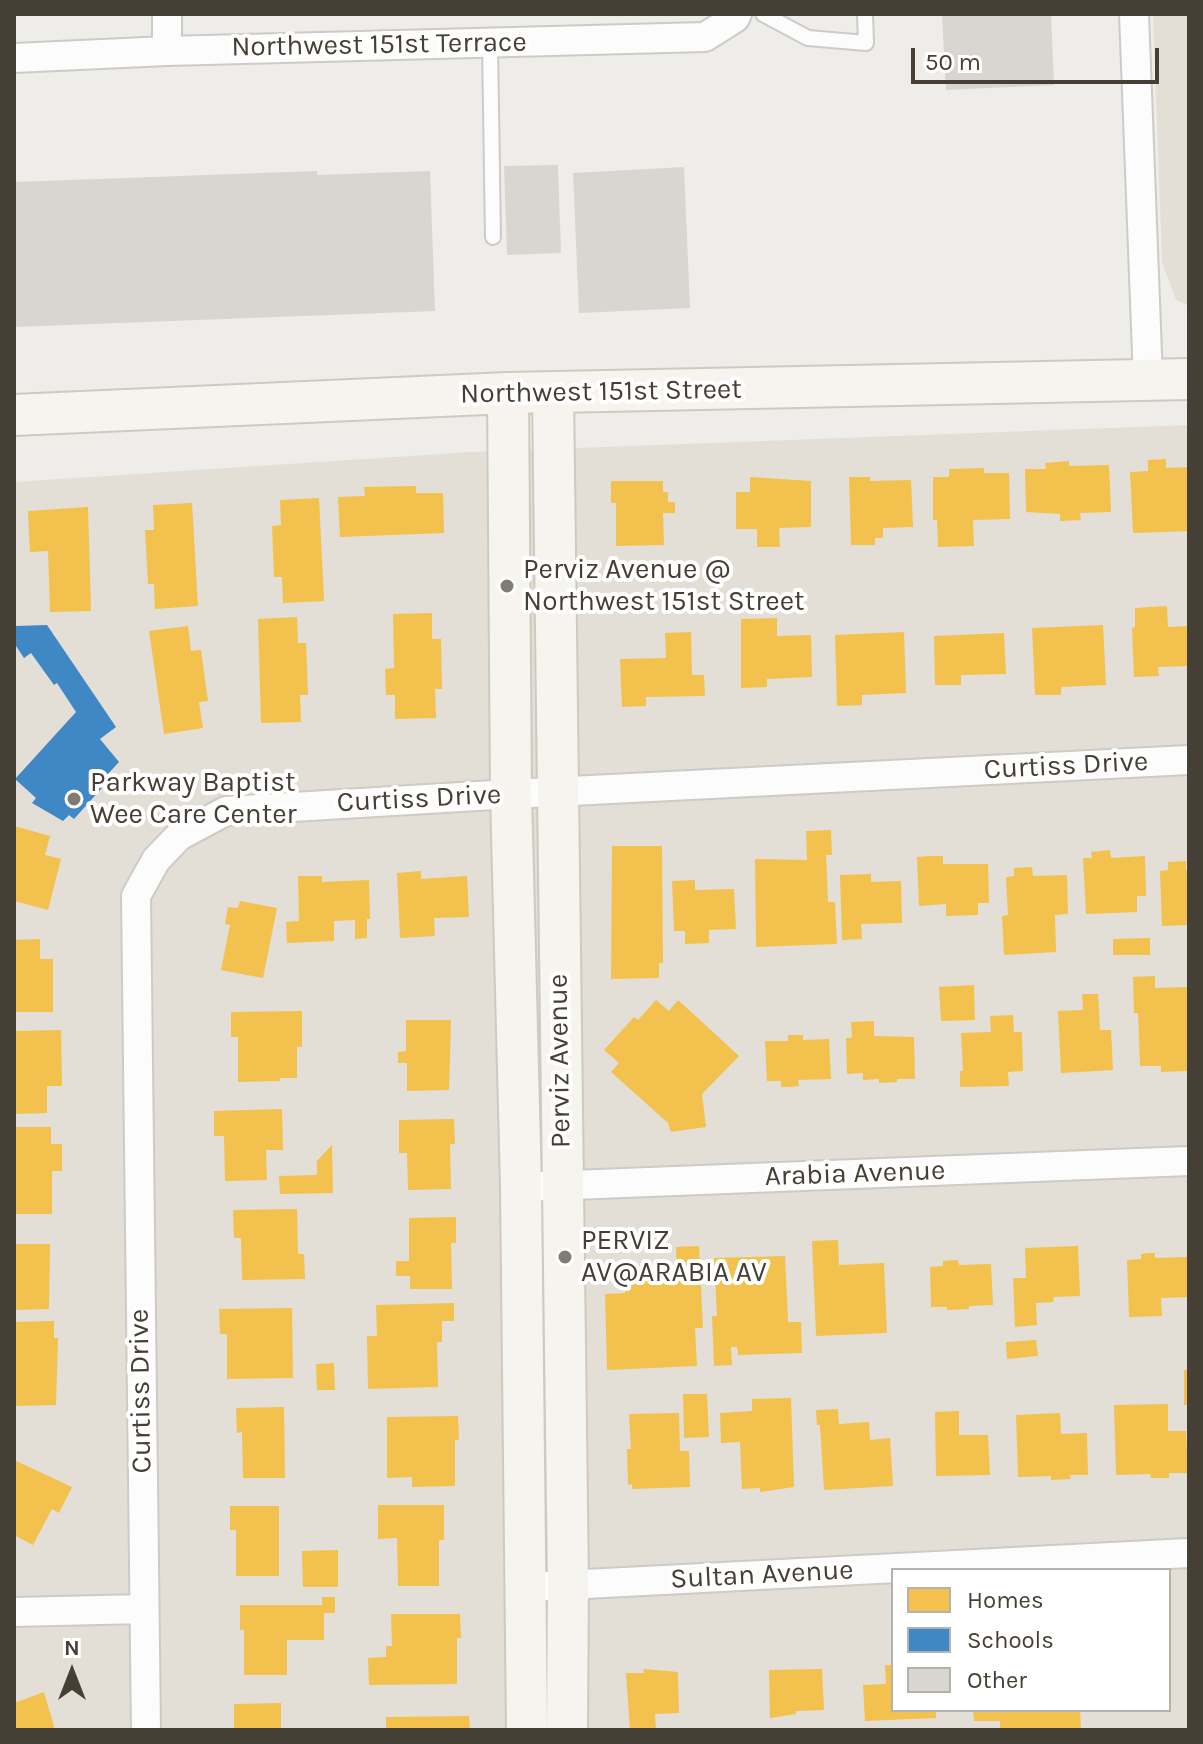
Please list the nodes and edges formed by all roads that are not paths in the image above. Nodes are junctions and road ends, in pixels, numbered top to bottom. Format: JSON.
{"nodes":[{"id":1,"x":167,"y":14,"type":"edge"},
{"id":2,"x":737,"y":14,"type":"edge"},
{"id":3,"x":763,"y":14,"type":"edge"},
{"id":4,"x":865,"y":14,"type":"edge"},
{"id":5,"x":1134,"y":14,"type":"edge"},
{"id":6,"x":490,"y":43,"type":"junction"},
{"id":7,"x":167,"y":51,"type":"junction"},
{"id":8,"x":14,"y":58,"type":"edge"},
{"id":9,"x":493,"y":237,"type":"dead end"},
{"id":10,"x":1189,"y":379,"type":"edge"},
{"id":11,"x":1148,"y":380,"type":"junction"},
{"id":12,"x":553,"y":392,"type":"junction"},
{"id":13,"x":508,"y":393,"type":"junction"},
{"id":14,"x":14,"y":415,"type":"edge"},
{"id":15,"x":1189,"y":760,"type":"edge"},
{"id":16,"x":556,"y":792,"type":"junction"},
{"id":17,"x":511,"y":794,"type":"junction"},
{"id":18,"x":1189,"y":1161,"type":"edge"},
{"id":19,"x":562,"y":1186,"type":"junction"},
{"id":20,"x":521,"y":1187,"type":"junction"},
{"id":21,"x":1189,"y":1553,"type":"edge"},
{"id":22,"x":568,"y":1584,"type":"junction"},
{"id":23,"x":527,"y":1587,"type":"junction"},
{"id":24,"x":143,"y":1609,"type":"junction"},
{"id":25,"x":14,"y":1612,"type":"edge"},
{"id":26,"x":146,"y":1730,"type":"edge"},
{"id":27,"x":527,"y":1730,"type":"edge"},
{"id":28,"x":567,"y":1730,"type":"edge"}],
"edges":[{"from":1,"to":7,"type":"street"},
{"from":2,"to":6,"type":"street","name":"Northwest 151st Terrace"},
{"from":3,"to":4,"type":"lane"},
{"from":5,"to":11,"type":"street"},
{"from":6,"to":7,"type":"street","name":"Northwest 151st Terrace"},
{"from":6,"to":9,"type":"lane"},
{"from":7,"to":8,"type":"street","name":"Northwest 151st Terrace"},
{"from":10,"to":11,"type":"street","name":"Northwest 151st Street"},
{"from":11,"to":12,"type":"street","name":"Northwest 151st Street"},
{"from":12,"to":13,"type":"street","name":"Northwest 151st Street"},
{"from":12,"to":16,"type":"street","name":"Perviz Avenue"},
{"from":13,"to":14,"type":"street","name":"Northwest 151st Street"},
{"from":13,"to":17,"type":"street","name":"Perviz Avenue"},
{"from":15,"to":16,"type":"street","name":"Curtiss Drive"},
{"from":16,"to":17,"type":"street","name":"Curtiss Drive"},
{"from":16,"to":19,"type":"street","name":"Perviz Avenue"},
{"from":17,"to":20,"type":"street","name":"Perviz Avenue"},
{"from":17,"to":24,"type":"street","name":"Curtiss Drive"},
{"from":18,"to":19,"type":"street","name":"Arabia Avenue"},
{"from":19,"to":20,"type":"street","name":"Arabia Avenue"},
{"from":19,"to":22,"type":"street","name":"Perviz Avenue"},
{"from":20,"to":23,"type":"street","name":"Perviz Avenue"},
{"from":21,"to":22,"type":"street","name":"Sultan Avenue"},
{"from":22,"to":23,"type":"street","name":"Sultan Avenue"},
{"from":22,"to":28,"type":"street","name":"Perviz Avenue"},
{"from":23,"to":27,"type":"street","name":"Perviz Avenue"},
{"from":24,"to":25,"type":"street"},
{"from":24,"to":26,"type":"street","name":"Curtiss Drive"}]}
